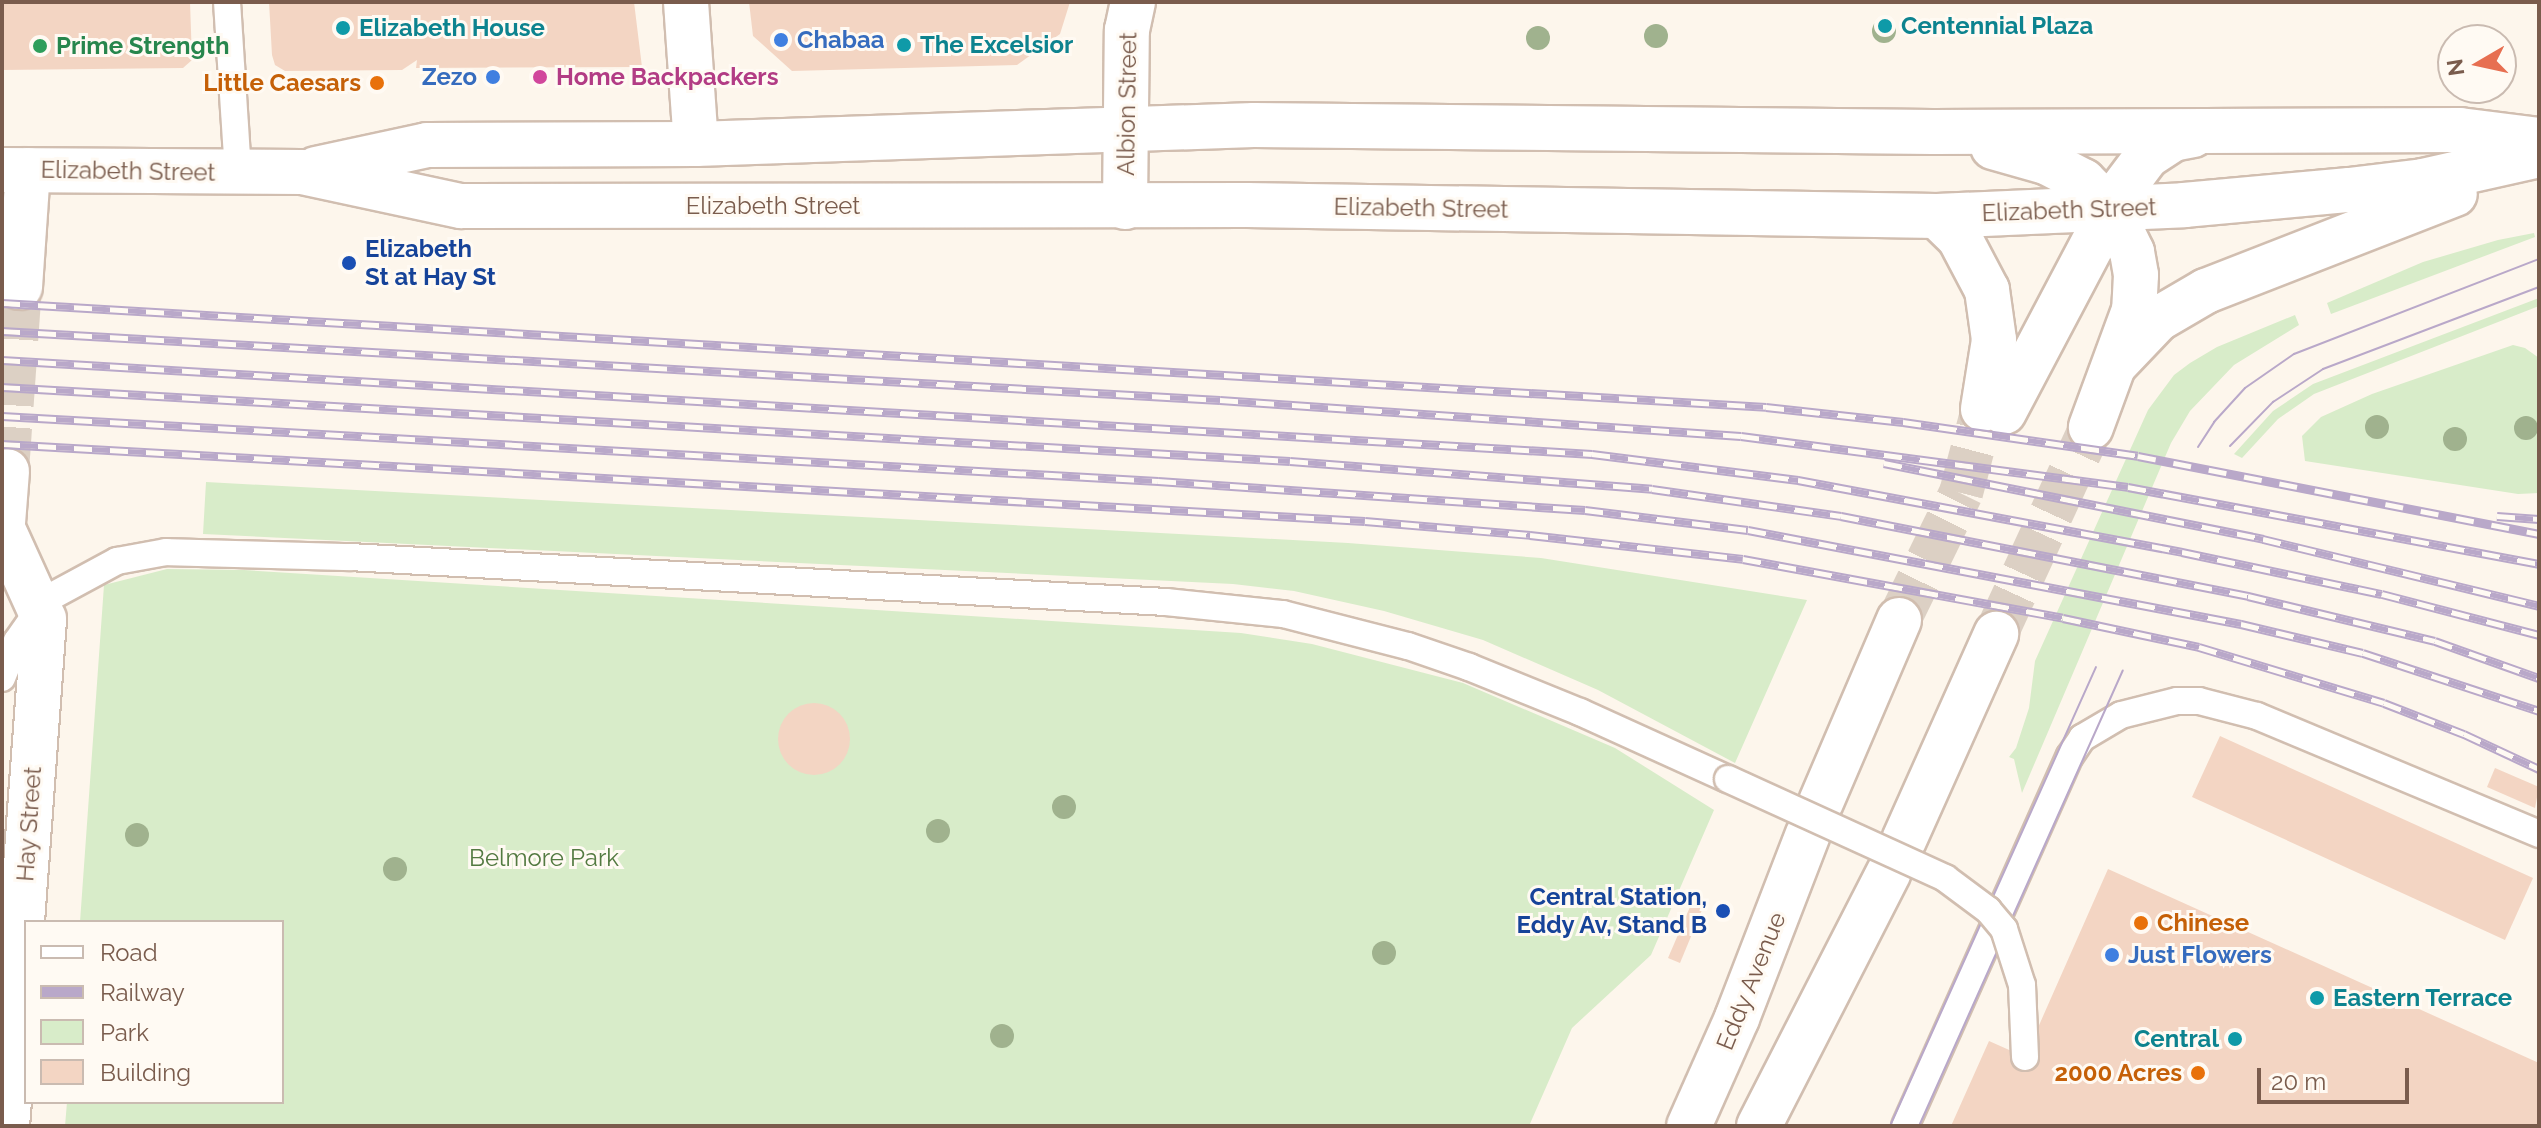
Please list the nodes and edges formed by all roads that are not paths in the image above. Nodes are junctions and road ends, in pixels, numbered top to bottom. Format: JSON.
{"nodes":[{"id":1,"x":227,"y":2,"type":"edge"},
{"id":2,"x":686,"y":2,"type":"edge"},
{"id":3,"x":1133,"y":2,"type":"edge"},
{"id":4,"x":1124,"y":128,"type":"junction"},
{"id":5,"x":1933,"y":132,"type":"junction"},
{"id":6,"x":2223,"y":132,"type":"junction"},
{"id":7,"x":2539,"y":140,"type":"edge"},
{"id":8,"x":696,"y":144,"type":"junction"},
{"id":9,"x":2539,"y":158,"type":"edge"},
{"id":10,"x":15,"y":170,"type":"edge"},
{"id":11,"x":238,"y":172,"type":"junction"},
{"id":12,"x":302,"y":172,"type":"junction"},
{"id":13,"x":1125,"y":207,"type":"junction"},
{"id":14,"x":2111,"y":209,"type":"junction"},
{"id":15,"x":1937,"y":216,"type":"junction"},
{"id":16,"x":20,"y":287,"type":"tunnel mouth"},
{"id":17,"x":2116,"y":363,"type":"junction"},
{"id":18,"x":2091,"y":427,"type":"tunnel mouth"},
{"id":19,"x":7,"y":471,"type":"dead end"},
{"id":20,"x":3,"y":533,"type":"edge"},
{"id":21,"x":39,"y":609,"type":"junction"},
{"id":22,"x":1899,"y":620,"type":"tunnel mouth"},
{"id":23,"x":1996,"y":634,"type":"tunnel mouth"},
{"id":24,"x":2,"y":678,"type":"edge"},
{"id":25,"x":2539,"y":834,"type":"edge"},
{"id":26,"x":2025,"y":1057,"type":"dead end"},
{"id":27,"x":7,"y":1126,"type":"edge"},
{"id":28,"x":1689,"y":1126,"type":"edge"},
{"id":29,"x":1759,"y":1126,"type":"edge"},
{"id":30,"x":1905,"y":1126,"type":"edge"}],
"edges":[{"from":1,"to":11,"type":"lane"},
{"from":2,"to":8,"type":"main road"},
{"from":3,"to":4,"type":"main road","name":"Albion Street"},
{"from":4,"to":5,"type":"main road","name":"Elizabeth Street"},
{"from":4,"to":8,"type":"main road","name":"Elizabeth Street"},
{"from":4,"to":13,"type":"main road","name":"Albion Street"},
{"from":5,"to":6,"type":"main road","name":"Elizabeth Street"},
{"from":5,"to":14,"type":"main road"},
{"from":6,"to":7,"type":"main road","name":"Elizabeth Street"},
{"from":6,"to":14,"type":"main road"},
{"from":8,"to":12,"type":"main road","name":"Elizabeth Street"},
{"from":9,"to":14,"type":"main road","name":"Elizabeth Street"},
{"from":9,"to":17,"type":"main road"},
{"from":10,"to":11,"type":"main road","name":"Elizabeth Street"},
{"from":10,"to":16,"type":"main road"},
{"from":11,"to":12,"type":"main road","name":"Elizabeth Street"},
{"from":12,"to":13,"type":"main road","name":"Elizabeth Street"},
{"from":13,"to":15,"type":"main road","name":"Elizabeth Street"},
{"from":14,"to":15,"type":"main road","name":"Elizabeth Street"},
{"from":14,"to":15,"type":"main road"},
{"from":14,"to":17,"type":"main road"},
{"from":17,"to":18,"type":"main road"},
{"from":19,"to":20,"type":"main road","name":"Hay Street"},
{"from":20,"to":21,"type":"main road","name":"Hay Street"},
{"from":21,"to":24,"type":"lane"},
{"from":21,"to":26,"type":"lane","bridge":true},
{"from":21,"to":27,"type":"main road","name":"Hay Street"},
{"from":22,"to":28,"type":"main road","name":"Eddy Avenue"},
{"from":23,"to":29,"type":"main road"},
{"from":25,"to":30,"type":"lane"}]}
